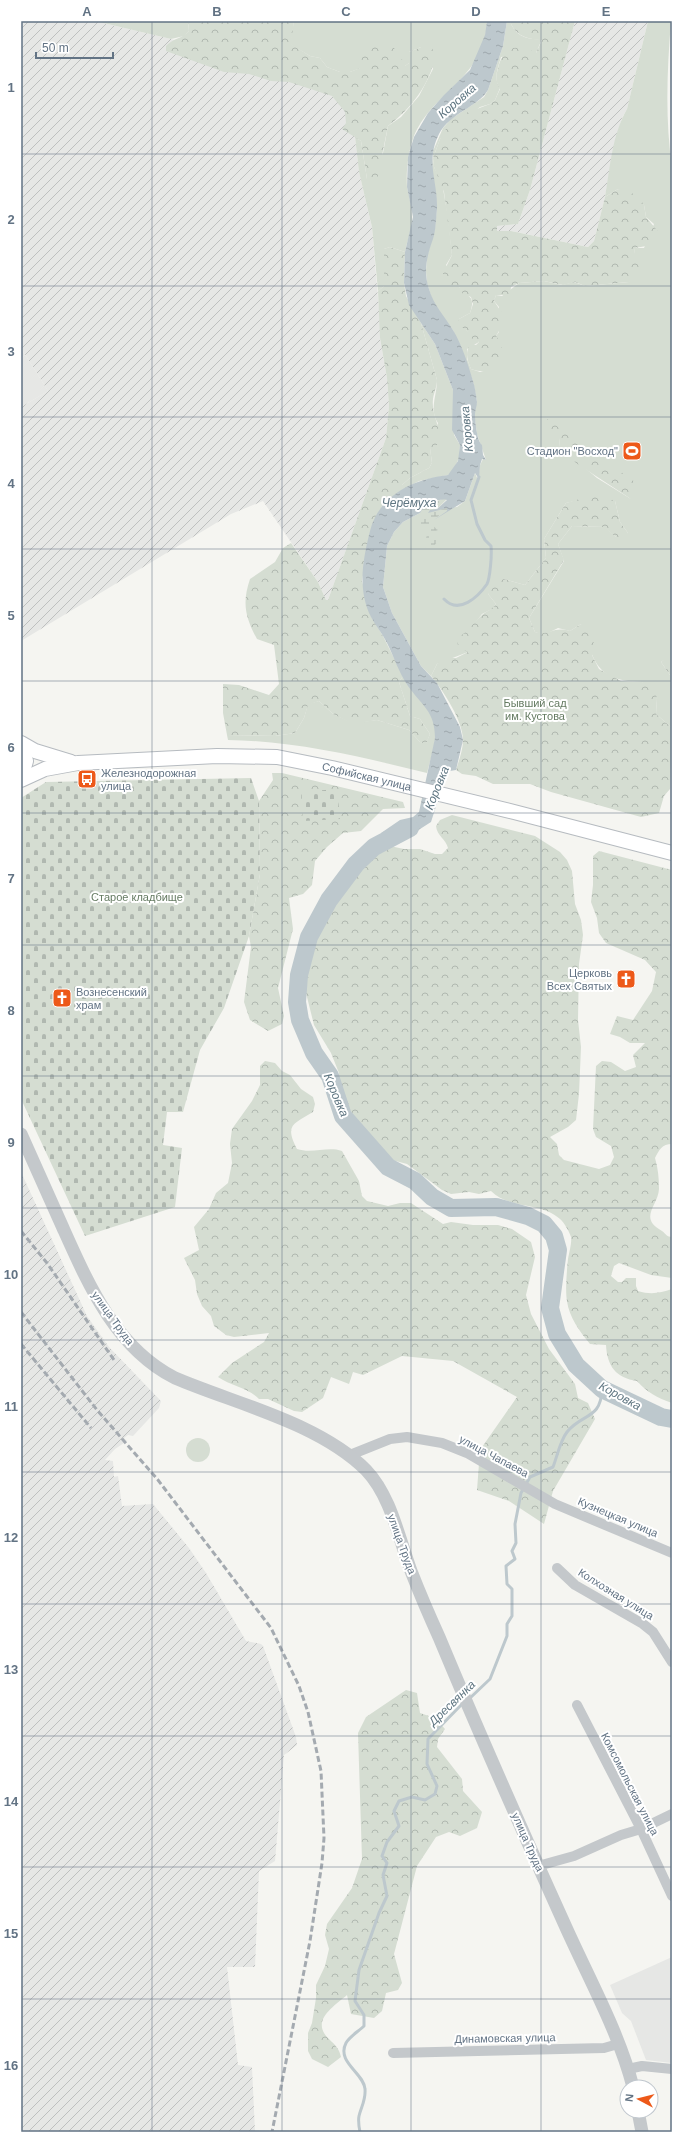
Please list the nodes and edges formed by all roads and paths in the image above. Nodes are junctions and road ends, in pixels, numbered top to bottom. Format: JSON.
{"nodes":[{"id":1,"x":21,"y":743,"type":"edge"},
{"id":2,"x":78,"y":763,"type":"junction"},
{"id":3,"x":21,"y":779,"type":"edge"},
{"id":4,"x":672,"y":853,"type":"edge"},
{"id":5,"x":21,"y":1134,"type":"edge"},
{"id":6,"x":350,"y":1455,"type":"junction"},
{"id":7,"x":555,"y":1504,"type":"joint"},
{"id":8,"x":672,"y":1553,"type":"edge"},
{"id":9,"x":557,"y":1568,"type":"dead end"},
{"id":10,"x":672,"y":1662,"type":"edge"},
{"id":11,"x":577,"y":1705,"type":"dead end"},
{"id":12,"x":672,"y":1814,"type":"edge"},
{"id":13,"x":640,"y":1829,"type":"junction"},
{"id":14,"x":538,"y":1866,"type":"junction"},
{"id":15,"x":672,"y":1896,"type":"edge"},
{"id":16,"x":618,"y":2044,"type":"junction"},
{"id":17,"x":393,"y":2053,"type":"dead end"},
{"id":18,"x":628,"y":2069,"type":"junction"},
{"id":19,"x":672,"y":2069,"type":"edge"},
{"id":20,"x":631,"y":2079,"type":"edge"},
{"id":21,"x":640,"y":2119,"type":"edge"},
{"id":22,"x":642,"y":2132,"type":"edge"}],
"edges":[{"from":1,"to":2,"type":"main road","name":"Софийская улица"},
{"from":1,"to":3,"type":"main road"},
{"from":2,"to":3,"type":"main road","name":"Софийская улица"},
{"from":2,"to":4,"type":"main road","name":"Софийская улица"},
{"from":5,"to":6,"type":"street","name":"улица Труда"},
{"from":6,"to":7,"type":"street","name":"улица Чапаева"},
{"from":6,"to":14,"type":"street","name":"улица Труда"},
{"from":7,"to":8,"type":"street","name":"Кузнецкая улица"},
{"from":9,"to":10,"type":"street","name":"Колхозная улица"},
{"from":11,"to":13,"type":"street","name":"Комсомольская улица"},
{"from":12,"to":13,"type":"street"},
{"from":13,"to":14,"type":"street"},
{"from":13,"to":15,"type":"street","name":"Комсомольская улица"},
{"from":14,"to":16,"type":"street","name":"улица Труда"},
{"from":16,"to":17,"type":"street","name":"Динамовская улица"},
{"from":16,"to":18,"type":"street","name":"улица Труда"},
{"from":18,"to":19,"type":"street"},
{"from":18,"to":20,"type":"street","name":"улица Труда"},
{"from":21,"to":22,"type":"street"}]}
